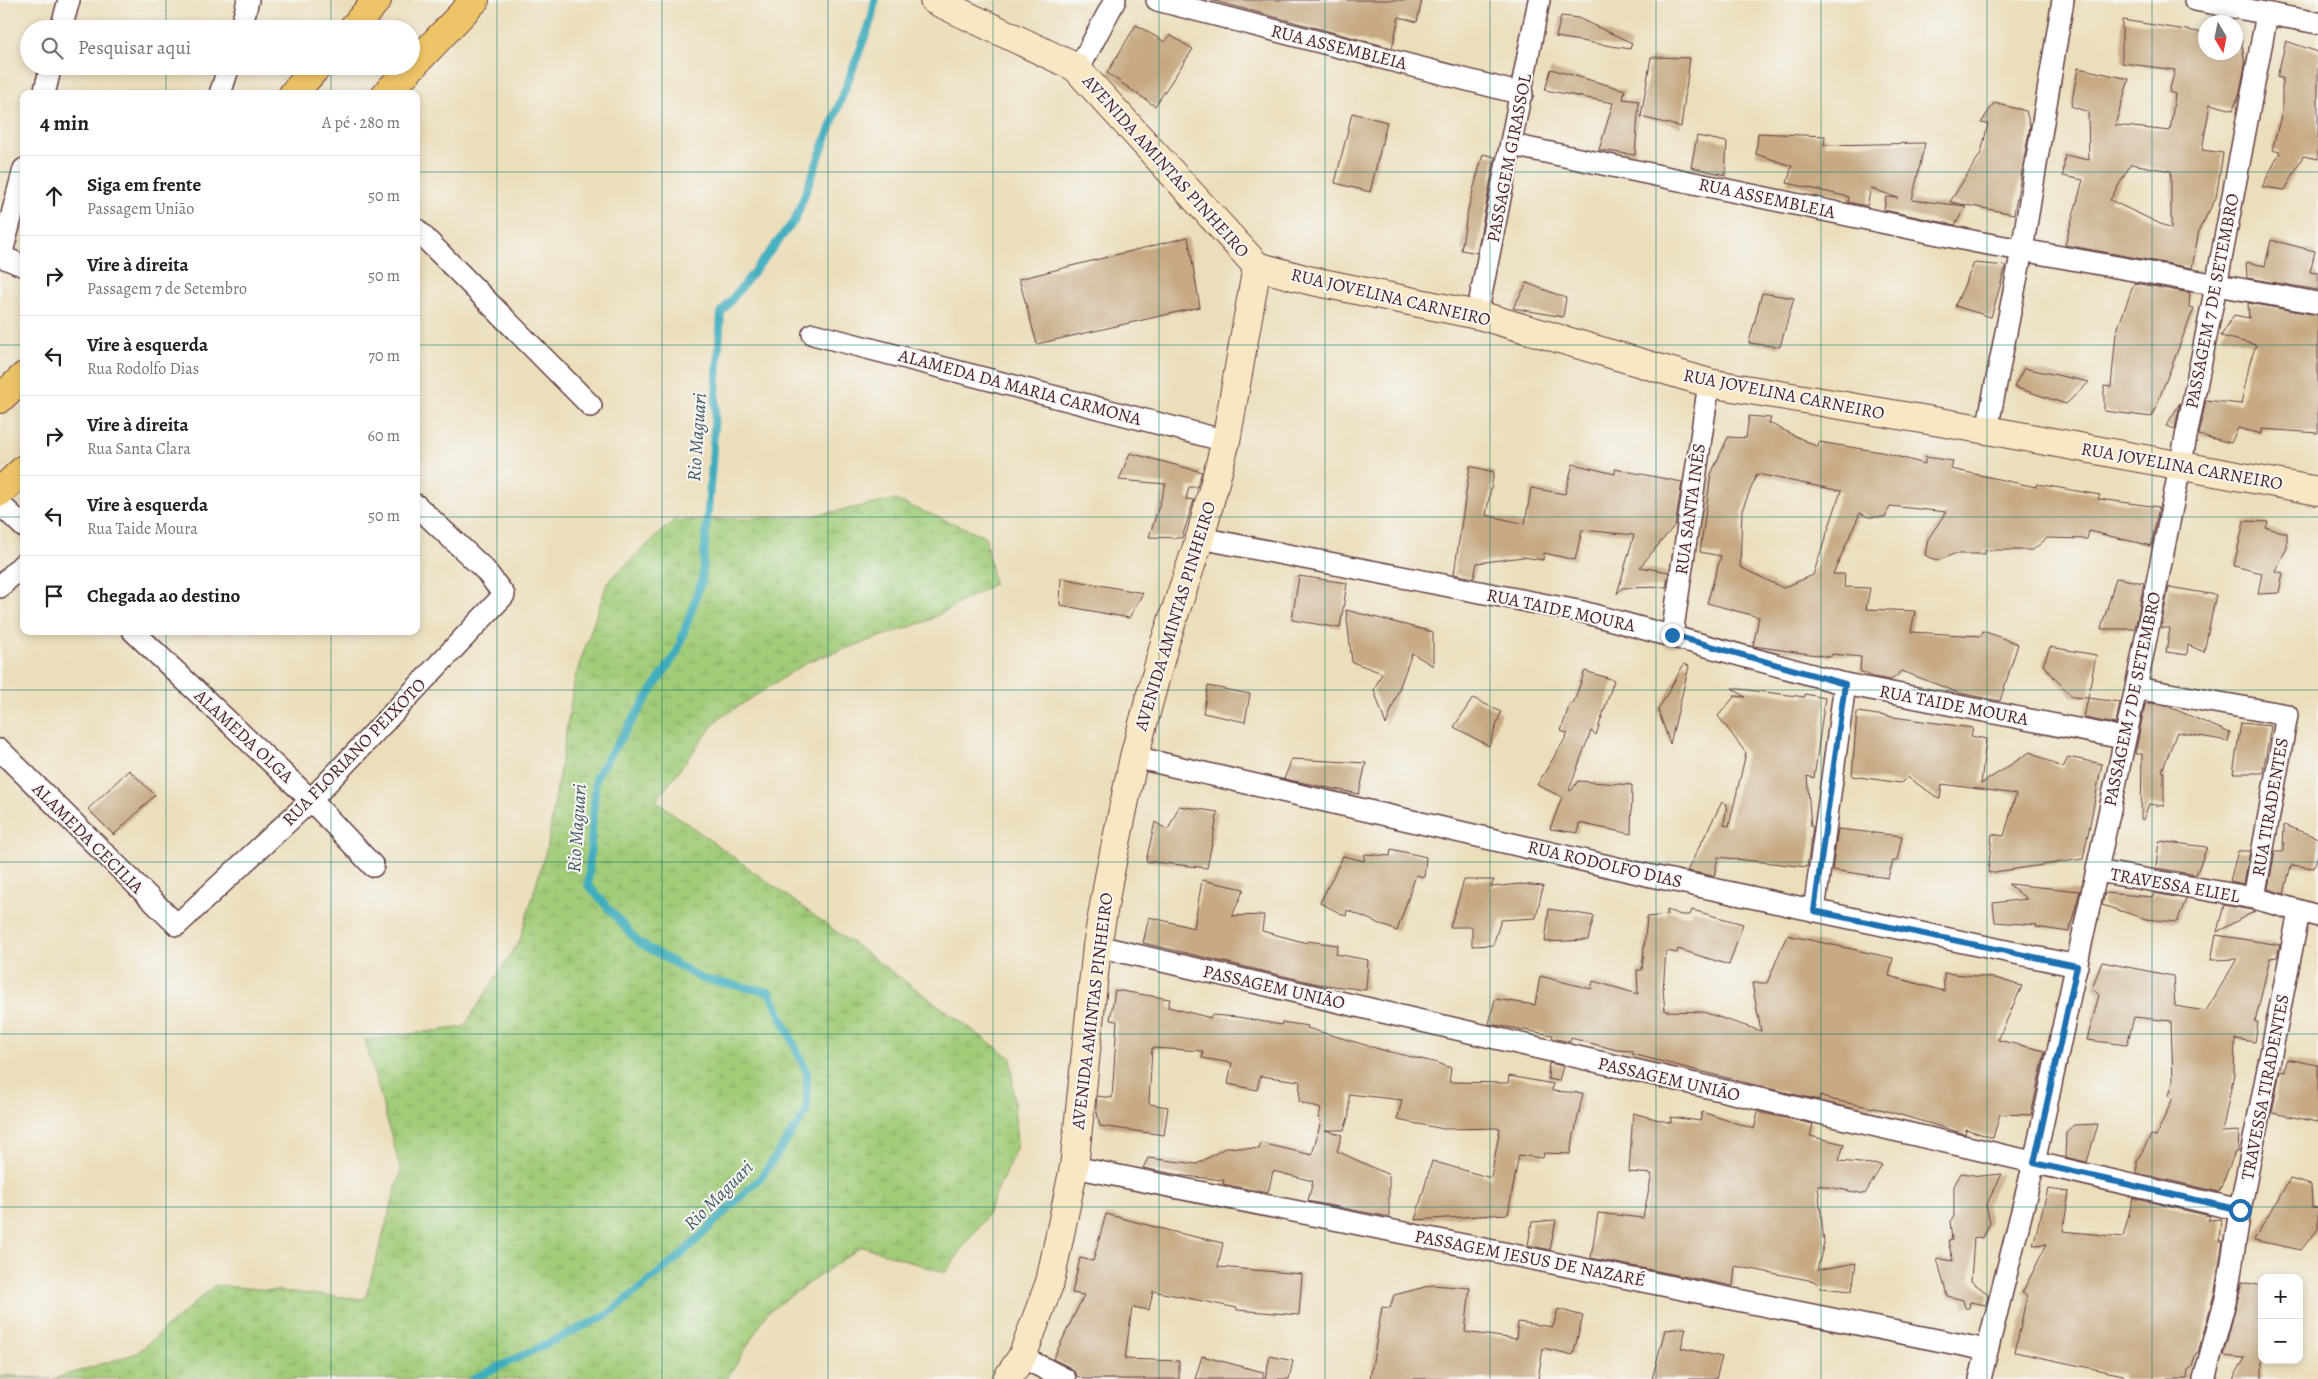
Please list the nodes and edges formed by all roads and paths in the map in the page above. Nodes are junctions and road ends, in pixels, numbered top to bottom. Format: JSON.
{"nodes":[{"id":1,"x":69,"y":0,"type":"edge"},
{"id":2,"x":248,"y":0,"type":"edge"},
{"id":3,"x":377,"y":0,"type":"edge"},
{"id":4,"x":475,"y":0,"type":"edge"},
{"id":5,"x":934,"y":0,"type":"edge"},
{"id":6,"x":1115,"y":0,"type":"edge"},
{"id":7,"x":1157,"y":0,"type":"edge"},
{"id":8,"x":1539,"y":0,"type":"edge"},
{"id":9,"x":2063,"y":0,"type":"edge"},
{"id":10,"x":2195,"y":0,"type":"edge"},
{"id":11,"x":2236,"y":4,"type":"edge"},
{"id":12,"x":2267,"y":14,"type":"junction"},
{"id":13,"x":63,"y":20,"type":"edge"},
{"id":14,"x":243,"y":20,"type":"edge"},
{"id":15,"x":360,"y":20,"type":"edge"},
{"id":16,"x":2318,"y":23,"type":"edge"},
{"id":17,"x":420,"y":58,"type":"edge"},
{"id":18,"x":1078,"y":70,"type":"junction"},
{"id":19,"x":49,"y":75,"type":"edge"},
{"id":20,"x":226,"y":75,"type":"edge"},
{"id":21,"x":310,"y":75,"type":"edge"},
{"id":22,"x":404,"y":75,"type":"edge"},
{"id":23,"x":45,"y":90,"type":"edge"},
{"id":24,"x":221,"y":90,"type":"edge"},
{"id":25,"x":297,"y":90,"type":"edge"},
{"id":26,"x":390,"y":90,"type":"edge"},
{"id":27,"x":1522,"y":94,"type":"junction"},
{"id":28,"x":1512,"y":145,"type":"junction"},
{"id":29,"x":20,"y":184,"type":"edge"},
{"id":30,"x":420,"y":234,"type":"edge"},
{"id":31,"x":2022,"y":250,"type":"junction"},
{"id":32,"x":0,"y":256,"type":"edge"},
{"id":33,"x":20,"y":264,"type":"edge"},
{"id":34,"x":1257,"y":266,"type":"junction"},
{"id":35,"x":2216,"y":286,"type":"junction"},
{"id":36,"x":2318,"y":303,"type":"edge"},
{"id":37,"x":1478,"y":315,"type":"junction"},
{"id":38,"x":813,"y":334,"type":"dead end"},
{"id":39,"x":20,"y":380,"type":"edge"},
{"id":40,"x":1708,"y":383,"type":"junction"},
{"id":41,"x":0,"y":399,"type":"edge"},
{"id":42,"x":591,"y":406,"type":"dead end"},
{"id":43,"x":1987,"y":430,"type":"junction"},
{"id":44,"x":1226,"y":441,"type":"junction"},
{"id":45,"x":2179,"y":466,"type":"junction"},
{"id":46,"x":20,"y":473,"type":"edge"},
{"id":47,"x":2318,"y":491,"type":"edge"},
{"id":48,"x":0,"y":492,"type":"edge"},
{"id":49,"x":0,"y":504,"type":"edge"},
{"id":50,"x":420,"y":509,"type":"edge"},
{"id":51,"x":20,"y":523,"type":"edge"},
{"id":52,"x":1200,"y":538,"type":"junction"},
{"id":53,"x":20,"y":567,"type":"edge"},
{"id":54,"x":0,"y":587,"type":"edge"},
{"id":55,"x":137,"y":635,"type":"edge"},
{"id":56,"x":1672,"y":635,"type":"junction"},
{"id":57,"x":1845,"y":684,"type":"junction"},
{"id":58,"x":2136,"y":688,"type":"junction"},
{"id":59,"x":2123,"y":738,"type":"junction"},
{"id":60,"x":0,"y":750,"type":"edge"},
{"id":61,"x":1134,"y":757,"type":"junction"},
{"id":62,"x":312,"y":800,"type":"junction"},
{"id":63,"x":372,"y":866,"type":"dead end"},
{"id":64,"x":2097,"y":871,"type":"junction"},
{"id":65,"x":2254,"y":898,"type":"junction"},
{"id":66,"x":1814,"y":911,"type":"junction"},
{"id":67,"x":2309,"y":914,"type":"edge"},
{"id":68,"x":177,"y":925,"type":"joint"},
{"id":69,"x":1097,"y":946,"type":"junction"},
{"id":70,"x":2077,"y":966,"type":"junction"},
{"id":71,"x":2034,"y":1163,"type":"junction"},
{"id":72,"x":1074,"y":1167,"type":"junction"},
{"id":73,"x":2240,"y":1210,"type":"junction"},
{"id":74,"x":1986,"y":1350,"type":"junction"},
{"id":75,"x":1022,"y":1357,"type":"junction"},
{"id":76,"x":1006,"y":1379,"type":"edge"},
{"id":77,"x":1065,"y":1379,"type":"edge"},
{"id":78,"x":1980,"y":1379,"type":"edge"},
{"id":79,"x":2204,"y":1379,"type":"edge"}],
"edges":[{"from":1,"to":13,"type":"street"},
{"from":2,"to":14,"type":"street"},
{"from":3,"to":15,"type":"main road"},
{"from":4,"to":17,"type":"main road"},
{"from":5,"to":18,"type":"street","name":"AVENIDA AMINTAS PINHEIRO"},
{"from":6,"to":18,"type":"street"},
{"from":7,"to":27,"type":"street","name":"RUA ASSEMBLEIA"},
{"from":8,"to":27,"type":"street","name":"PASSAGEM GIRASSOL"},
{"from":9,"to":31,"type":"street"},
{"from":10,"to":11,"type":"street"},
{"from":11,"to":12,"type":"street"},
{"from":12,"to":16,"type":"street"},
{"from":12,"to":35,"type":"street","name":"PASSAGEM 7 DE SETEMBRO"},
{"from":18,"to":34,"type":"street","name":"AVENIDA AMINTAS PINHEIRO"},
{"from":19,"to":23,"type":"street"},
{"from":20,"to":24,"type":"street"},
{"from":21,"to":25,"type":"main road"},
{"from":22,"to":26,"type":"main road"},
{"from":27,"to":28,"type":"street","name":"PASSAGEM GIRASSOL"},
{"from":28,"to":31,"type":"street","name":"RUA ASSEMBLEIA"},
{"from":28,"to":37,"type":"street","name":"PASSAGEM GIRASSOL"},
{"from":29,"to":32,"type":"street"},
{"from":30,"to":42,"type":"street"},
{"from":31,"to":35,"type":"street","name":"RUA ASSEMBLEIA"},
{"from":31,"to":43,"type":"street"},
{"from":32,"to":33,"type":"street"},
{"from":34,"to":37,"type":"street","name":"RUA JOVELINA CARNEIRO"},
{"from":34,"to":44,"type":"street","name":"AVENIDA AMINTAS PINHEIRO"},
{"from":35,"to":36,"type":"street","name":"RUA ASSEMBLEIA"},
{"from":35,"to":45,"type":"street","name":"PASSAGEM 7 DE SETEMBRO"},
{"from":37,"to":40,"type":"street","name":"RUA JOVELINA CARNEIRO"},
{"from":38,"to":44,"type":"street","name":"ALAMEDA DA MARIA CARMONA"},
{"from":39,"to":41,"type":"main road"},
{"from":40,"to":43,"type":"street","name":"RUA JOVELINA CARNEIRO"},
{"from":40,"to":56,"type":"street","name":"RUA SANTA INÊS"},
{"from":43,"to":45,"type":"street","name":"RUA JOVELINA CARNEIRO"},
{"from":44,"to":52,"type":"street","name":"AVENIDA AMINTAS PINHEIRO"},
{"from":45,"to":47,"type":"street","name":"RUA JOVELINA CARNEIRO"},
{"from":45,"to":58,"type":"street","name":"PASSAGEM 7 DE SETEMBRO"},
{"from":46,"to":48,"type":"main road"},
{"from":49,"to":51,"type":"street"},
{"from":50,"to":62,"type":"street","name":"RUA FLORIANO PEIXOTO"},
{"from":52,"to":56,"type":"street","name":"RUA TAIDE MOURA"},
{"from":52,"to":61,"type":"street","name":"AVENIDA AMINTAS PINHEIRO"},
{"from":53,"to":54,"type":"street"},
{"from":55,"to":62,"type":"street","name":"ALAMEDA OLGA"},
{"from":56,"to":57,"type":"street","name":"RUA TAIDE MOURA"},
{"from":57,"to":59,"type":"street","name":"RUA TAIDE MOURA"},
{"from":57,"to":66,"type":"street"},
{"from":58,"to":59,"type":"street","name":"PASSAGEM 7 DE SETEMBRO"},
{"from":58,"to":65,"type":"street","name":"RUA TIRADENTES"},
{"from":59,"to":64,"type":"street","name":"PASSAGEM 7 DE SETEMBRO"},
{"from":60,"to":68,"type":"street","name":"ALAMEDA CECILIA"},
{"from":61,"to":66,"type":"street","name":"RUA RODOLFO DIAS"},
{"from":61,"to":69,"type":"street","name":"AVENIDA AMINTAS PINHEIRO"},
{"from":62,"to":63,"type":"street","name":"ALAMEDA OLGA"},
{"from":62,"to":68,"type":"street","name":"RUA FLORIANO PEIXOTO"},
{"from":64,"to":65,"type":"street","name":"TRAVESSA ELIEL"},
{"from":64,"to":70,"type":"street","name":"PASSAGEM 7 DE SETEMBRO"},
{"from":65,"to":67,"type":"street","name":"TRAVESSA ELIEL"},
{"from":66,"to":70,"type":"street","name":"RUA RODOLFO DIAS"},
{"from":67,"to":73,"type":"street","name":"TRAVESSA TIRADENTES"},
{"from":69,"to":71,"type":"street","name":"PASSAGEM UNIÃO"},
{"from":69,"to":72,"type":"street","name":"AVENIDA AMINTAS PINHEIRO"},
{"from":70,"to":71,"type":"street","name":"PASSAGEM 7 DE SETEMBRO"},
{"from":71,"to":73,"type":"street","name":"PASSAGEM UNIÃO"},
{"from":71,"to":74,"type":"street","name":"PASSAGEM 7 DE SETEMBRO"},
{"from":72,"to":74,"type":"street","name":"PASSAGEM JESUS DE NAZARÉ"},
{"from":72,"to":75,"type":"street","name":"AVENIDA AMINTAS PINHEIRO"},
{"from":73,"to":79,"type":"street","name":"TRAVESSA TIRADENTES"},
{"from":74,"to":78,"type":"street","name":"PASSAGEM 7 DE SETEMBRO"},
{"from":75,"to":76,"type":"street","name":"AVENIDA AMINTAS PINHEIRO"},
{"from":75,"to":77,"type":"street"}]}
